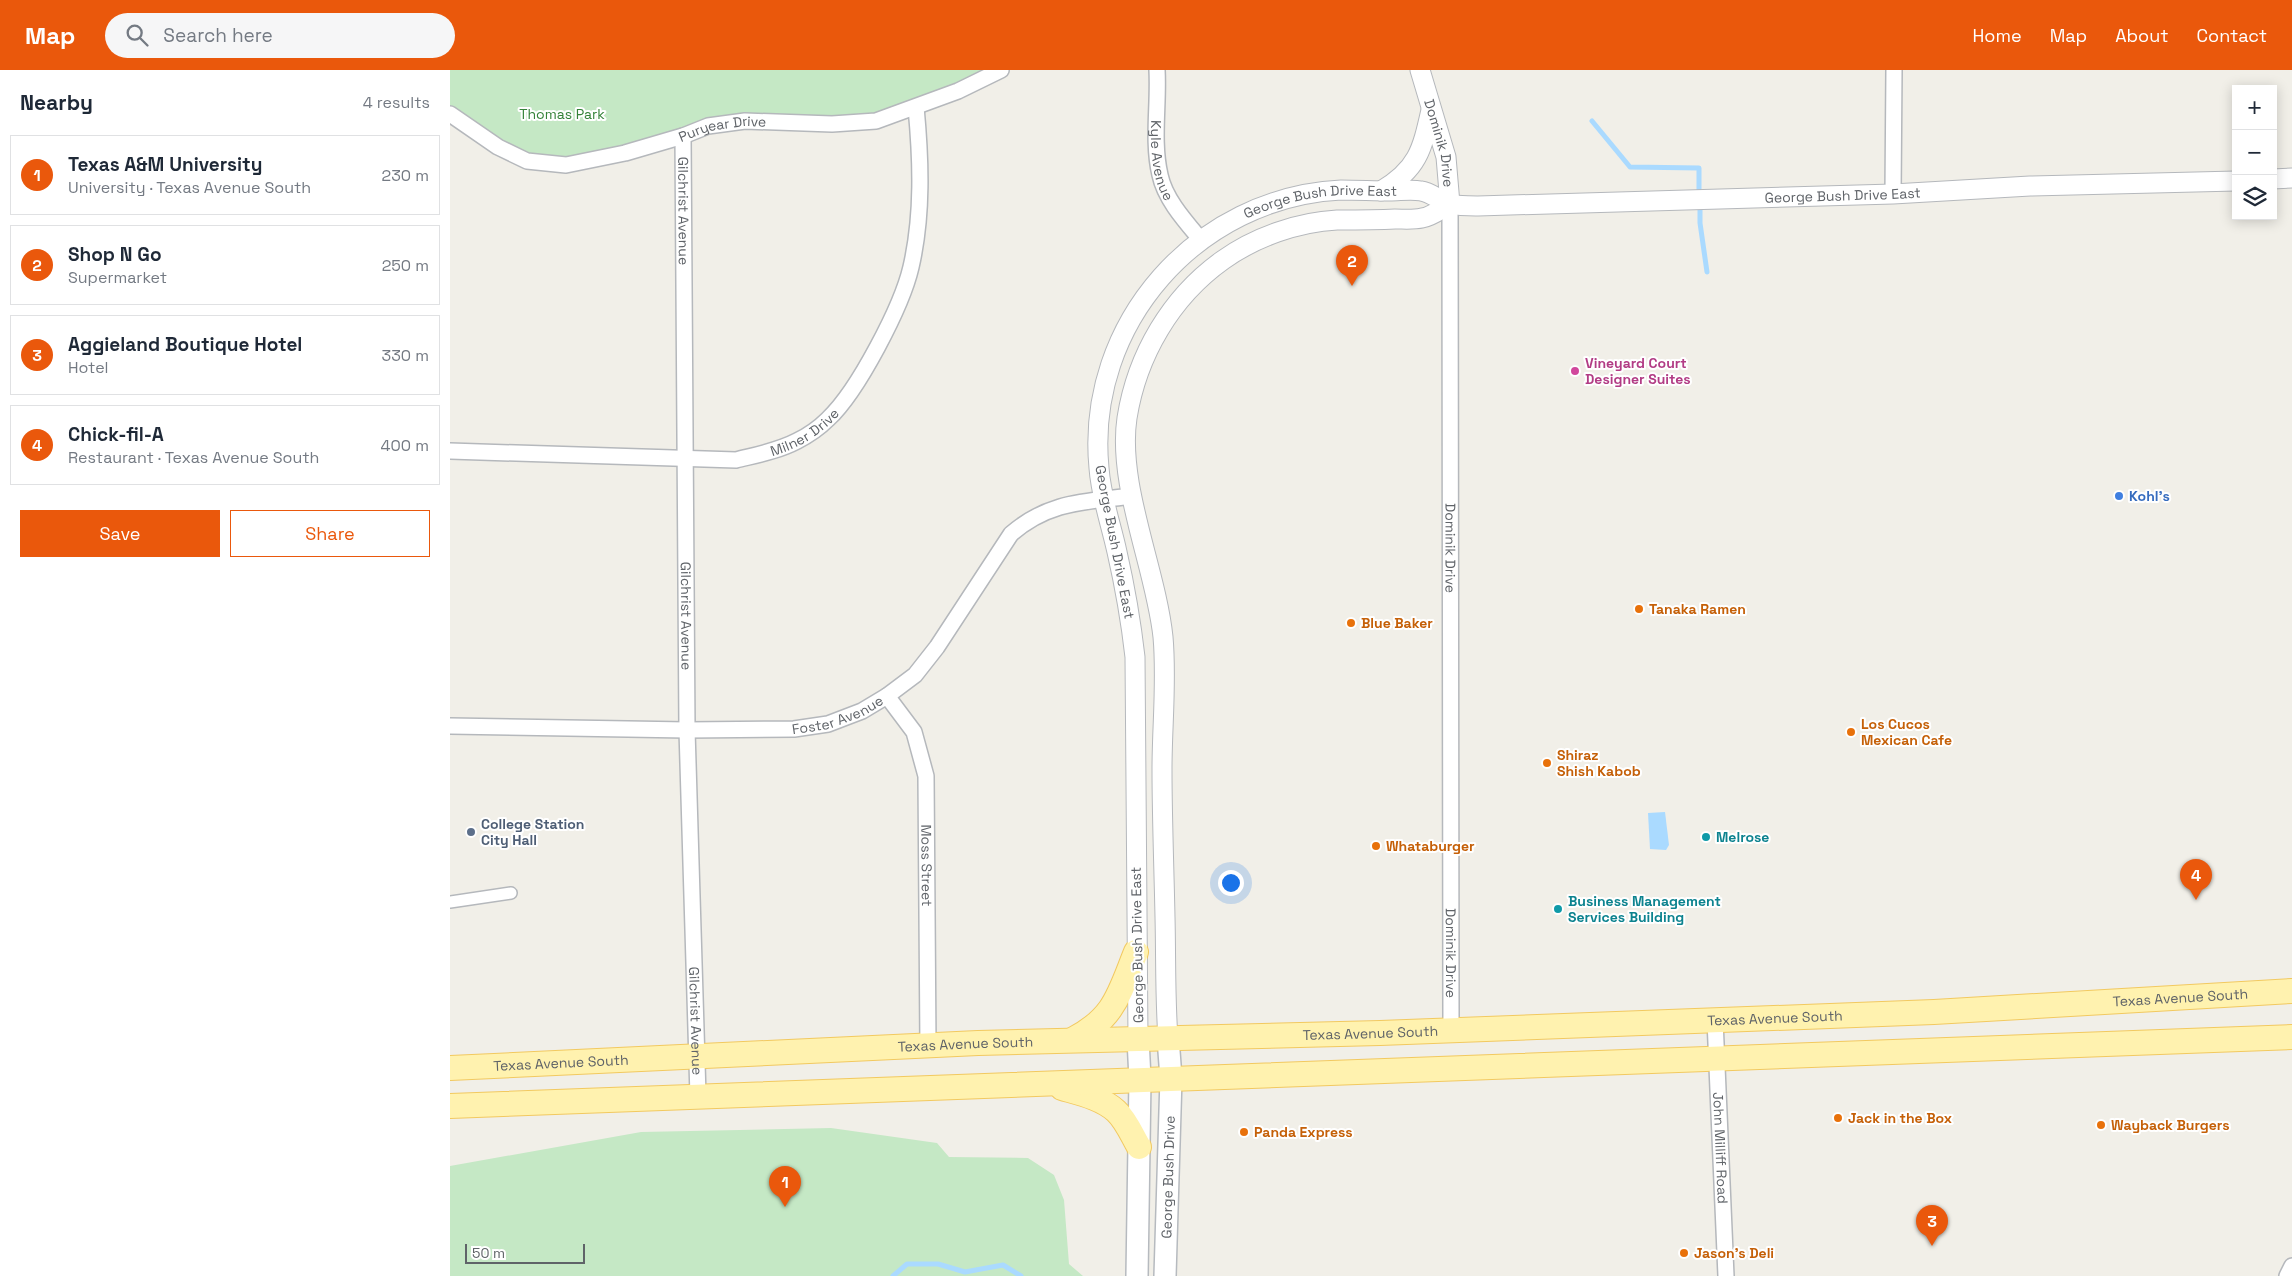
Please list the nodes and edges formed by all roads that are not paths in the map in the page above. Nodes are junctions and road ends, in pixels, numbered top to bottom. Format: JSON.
{"nodes":[{"id":1,"x":1001,"y":70,"type":"edge"},
{"id":2,"x":1157,"y":70,"type":"edge"},
{"id":3,"x":1420,"y":70,"type":"edge"},
{"id":4,"x":1894,"y":70,"type":"edge"},
{"id":5,"x":916,"y":107,"type":"junction"},
{"id":6,"x":1431,"y":108,"type":"junction"},
{"id":7,"x":450,"y":114,"type":"edge"},
{"id":8,"x":682,"y":136,"type":"junction"},
{"id":9,"x":2292,"y":178,"type":"edge"},
{"id":10,"x":2277,"y":179,"type":"edge"},
{"id":11,"x":2232,"y":181,"type":"edge"},
{"id":12,"x":1381,"y":191,"type":"junction"},
{"id":13,"x":1893,"y":194,"type":"junction"},
{"id":14,"x":1450,"y":204,"type":"junction"},
{"id":15,"x":1201,"y":240,"type":"junction"},
{"id":16,"x":450,"y":451,"type":"edge"},
{"id":17,"x":684,"y":458,"type":"junction"},
{"id":18,"x":1132,"y":496,"type":"junction"},
{"id":19,"x":1104,"y":500,"type":"junction"},
{"id":20,"x":887,"y":696,"type":"junction"},
{"id":21,"x":450,"y":726,"type":"edge"},
{"id":22,"x":687,"y":730,"type":"junction"},
{"id":23,"x":511,"y":893,"type":"dead end"},
{"id":24,"x":450,"y":902,"type":"edge"},
{"id":25,"x":1136,"y":952,"type":"junction"},
{"id":26,"x":2292,"y":991,"type":"edge"},
{"id":27,"x":1715,"y":1020,"type":"junction"},
{"id":28,"x":1451,"y":1030,"type":"junction"},
{"id":29,"x":2292,"y":1037,"type":"edge"},
{"id":30,"x":1168,"y":1038,"type":"junction"},
{"id":31,"x":1138,"y":1039,"type":"junction"},
{"id":32,"x":1071,"y":1041,"type":"junction"},
{"id":33,"x":928,"y":1046,"type":"junction"},
{"id":34,"x":698,"y":1057,"type":"junction"},
{"id":35,"x":1716,"y":1060,"type":"junction"},
{"id":36,"x":450,"y":1068,"type":"edge"},
{"id":37,"x":1171,"y":1078,"type":"junction"},
{"id":38,"x":1140,"y":1079,"type":"junction"},
{"id":39,"x":1048,"y":1084,"type":"junction"},
{"id":40,"x":698,"y":1096,"type":"junction"},
{"id":41,"x":450,"y":1106,"type":"edge"},
{"id":42,"x":1139,"y":1147,"type":"junction"},
{"id":43,"x":2292,"y":1266,"type":"edge"},
{"id":44,"x":1138,"y":1276,"type":"edge"},
{"id":45,"x":1165,"y":1276,"type":"edge"},
{"id":46,"x":1726,"y":1276,"type":"edge"},
{"id":47,"x":2286,"y":1276,"type":"edge"}],
"edges":[{"from":1,"to":5,"type":"street","name":"Puryear Drive"},
{"from":2,"to":15,"type":"street","name":"Kyle Avenue"},
{"from":3,"to":6,"type":"street","name":"Dominik Drive"},
{"from":4,"to":13,"type":"street"},
{"from":5,"to":8,"type":"street","name":"Puryear Drive"},
{"from":5,"to":17,"type":"street","name":"Milner Drive"},
{"from":6,"to":12,"type":"street"},
{"from":6,"to":14,"type":"street","name":"Dominik Drive"},
{"from":7,"to":8,"type":"street","name":"Puryear Drive"},
{"from":8,"to":17,"type":"street","name":"Gilchrist Avenue"},
{"from":9,"to":10,"type":"street"},
{"from":11,"to":13,"type":"street","name":"George Bush Drive East"},
{"from":12,"to":14,"type":"street","name":"George Bush Drive East"},
{"from":12,"to":15,"type":"street","name":"George Bush Drive East"},
{"from":13,"to":14,"type":"street","name":"George Bush Drive East"},
{"from":14,"to":18,"type":"street","name":"George Bush Drive East"},
{"from":14,"to":28,"type":"street","name":"Dominik Drive"},
{"from":15,"to":19,"type":"street","name":"George Bush Drive East"},
{"from":16,"to":17,"type":"street","name":"Milner Drive"},
{"from":17,"to":22,"type":"street","name":"Gilchrist Avenue"},
{"from":18,"to":19,"type":"street","name":"Foster Avenue"},
{"from":18,"to":30,"type":"street","name":"George Bush Drive East"},
{"from":19,"to":20,"type":"street","name":"Foster Avenue"},
{"from":19,"to":25,"type":"street","name":"George Bush Drive East"},
{"from":20,"to":22,"type":"street","name":"Foster Avenue"},
{"from":20,"to":33,"type":"street","name":"Moss Street"},
{"from":21,"to":22,"type":"street","name":"Foster Avenue"},
{"from":22,"to":34,"type":"street","name":"Gilchrist Avenue"},
{"from":23,"to":24,"type":"street"},
{"from":25,"to":31,"type":"street","name":"George Bush Drive East"},
{"from":25,"to":32,"type":"main road"},
{"from":26,"to":27,"type":"main road","name":"Texas Avenue South"},
{"from":27,"to":28,"type":"main road","name":"Texas Avenue South"},
{"from":27,"to":35,"type":"street","name":"John Milliff Road"},
{"from":28,"to":30,"type":"main road","name":"Texas Avenue South"},
{"from":29,"to":35,"type":"main road"},
{"from":30,"to":31,"type":"main road","name":"Texas Avenue South"},
{"from":30,"to":37,"type":"main road","name":"George Bush Drive East"},
{"from":31,"to":32,"type":"main road","name":"Texas Avenue South"},
{"from":31,"to":38,"type":"main road","name":"George Bush Drive East"},
{"from":32,"to":33,"type":"main road","name":"Texas Avenue South"},
{"from":33,"to":34,"type":"main road","name":"Texas Avenue South"},
{"from":34,"to":36,"type":"main road","name":"Texas Avenue South"},
{"from":34,"to":40,"type":"street","name":"Gilchrist Avenue"},
{"from":35,"to":37,"type":"main road"},
{"from":35,"to":46,"type":"street","name":"John Milliff Road"},
{"from":37,"to":38,"type":"main road"},
{"from":37,"to":45,"type":"main road","name":"George Bush Drive"},
{"from":38,"to":39,"type":"main road"},
{"from":38,"to":42,"type":"main road","name":"George Bush Drive"},
{"from":39,"to":40,"type":"main road"},
{"from":39,"to":42,"type":"main road"},
{"from":40,"to":41,"type":"main road"},
{"from":42,"to":44,"type":"main road","name":"George Bush Drive"},
{"from":43,"to":47,"type":"street"}]}
